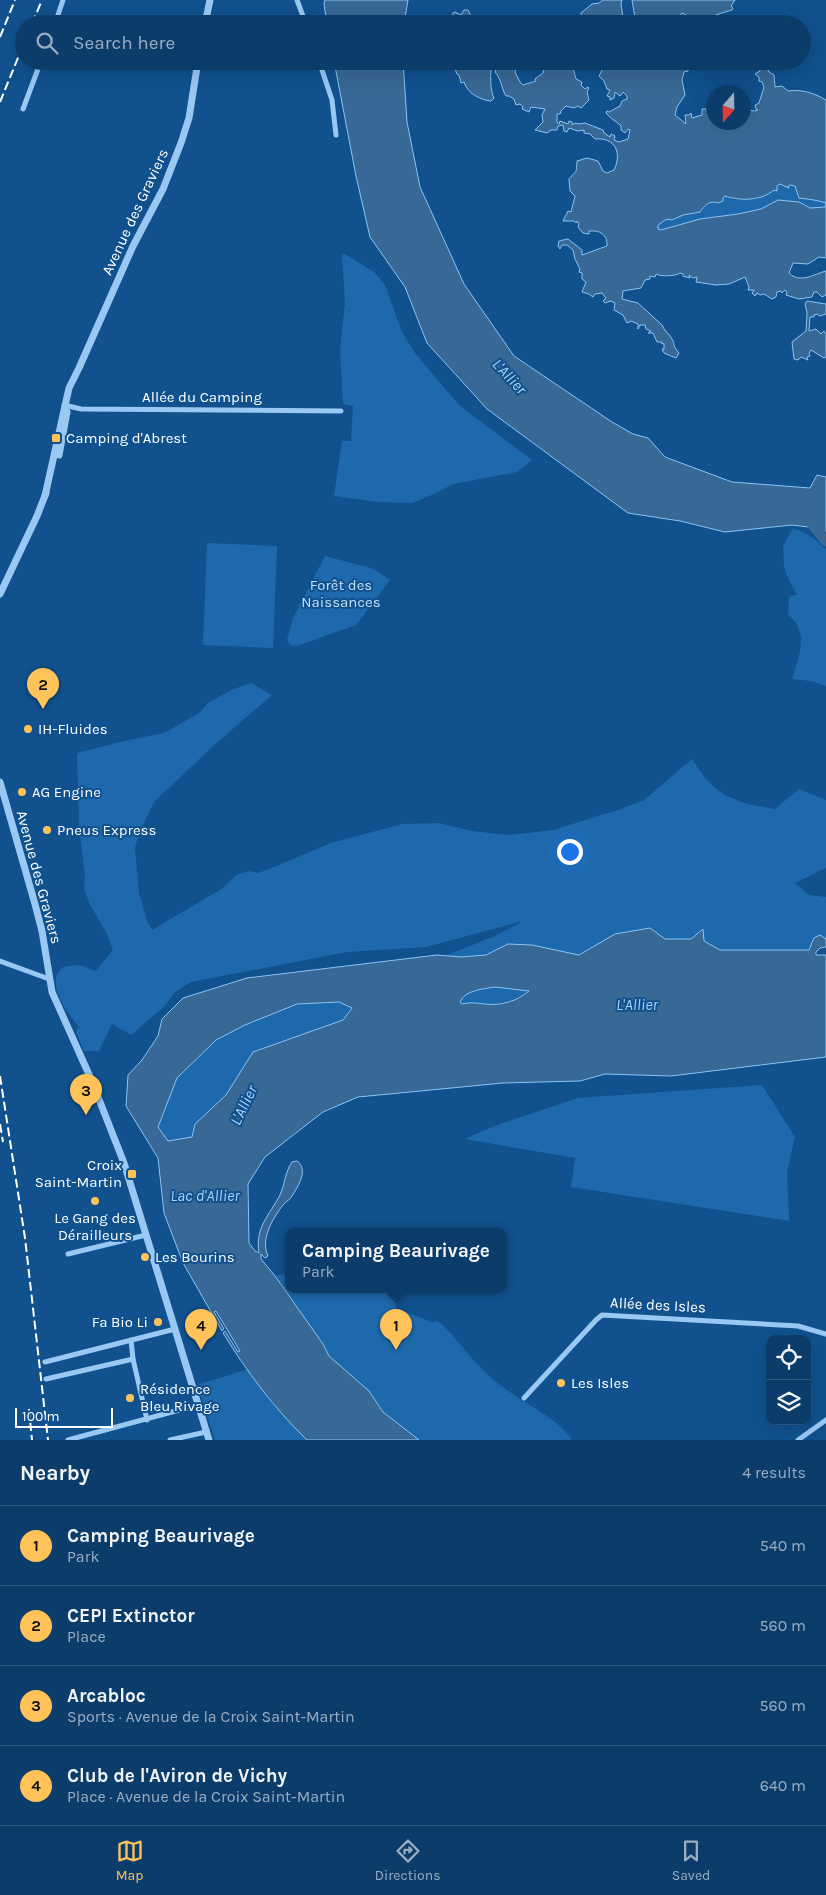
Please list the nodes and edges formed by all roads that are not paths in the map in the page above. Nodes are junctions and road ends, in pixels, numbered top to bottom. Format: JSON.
{"nodes":[{"id":1,"x":63,"y":0,"type":"edge"},
{"id":2,"x":210,"y":0,"type":"edge"},
{"id":3,"x":297,"y":0,"type":"edge"},
{"id":4,"x":58,"y":15,"type":"edge"},
{"id":5,"x":207,"y":15,"type":"edge"},
{"id":6,"x":303,"y":15,"type":"edge"},
{"id":7,"x":38,"y":70,"type":"edge"},
{"id":8,"x":197,"y":70,"type":"edge"},
{"id":9,"x":322,"y":70,"type":"edge"},
{"id":10,"x":23,"y":109,"type":"dead end"},
{"id":11,"x":336,"y":135,"type":"dead end"},
{"id":12,"x":66,"y":406,"type":"junction"},
{"id":13,"x":341,"y":410,"type":"dead end"},
{"id":14,"x":0,"y":594,"type":"edge"},
{"id":15,"x":0,"y":782,"type":"edge"},
{"id":16,"x":0,"y":961,"type":"edge"},
{"id":17,"x":49,"y":979,"type":"junction"},
{"id":18,"x":146,"y":1234,"type":"junction"},
{"id":19,"x":68,"y":1254,"type":"dead end"},
{"id":20,"x":175,"y":1329,"type":"junction"},
{"id":21,"x":826,"y":1334,"type":"edge"},
{"id":22,"x":131,"y":1340,"type":"junction"},
{"id":23,"x":133,"y":1359,"type":"junction"},
{"id":24,"x":45,"y":1362,"type":"dead end"},
{"id":25,"x":46,"y":1379,"type":"dead end"},
{"id":26,"x":524,"y":1398,"type":"dead end"},
{"id":27,"x":198,"y":1405,"type":"junction"},
{"id":28,"x":147,"y":1420,"type":"junction"},
{"id":29,"x":826,"y":1420,"type":"edge"},
{"id":30,"x":206,"y":1432,"type":"junction"},
{"id":31,"x":68,"y":1440,"type":"edge"},
{"id":32,"x":170,"y":1440,"type":"edge"},
{"id":33,"x":209,"y":1440,"type":"edge"},
{"id":34,"x":798,"y":1440,"type":"edge"}],
"edges":[{"from":1,"to":4,"type":"street"},
{"from":2,"to":5,"type":"street"},
{"from":3,"to":6,"type":"street"},
{"from":7,"to":10,"type":"street"},
{"from":8,"to":12,"type":"street","name":"Avenue des Graviers"},
{"from":9,"to":11,"type":"street"},
{"from":12,"to":13,"type":"street","name":"Allée du Camping"},
{"from":12,"to":14,"type":"street","name":"Avenue des Graviers"},
{"from":15,"to":17,"type":"street","name":"Avenue des Graviers"},
{"from":16,"to":17,"type":"street"},
{"from":17,"to":18,"type":"street","name":"Avenue des Graviers"},
{"from":18,"to":19,"type":"street"},
{"from":18,"to":20,"type":"street","name":"Avenue des Graviers"},
{"from":20,"to":22,"type":"street"},
{"from":20,"to":27,"type":"street","name":"Avenue des Graviers"},
{"from":21,"to":26,"type":"street","name":"Allée des Isles"},
{"from":22,"to":23,"type":"street"},
{"from":22,"to":24,"type":"street"},
{"from":23,"to":25,"type":"street"},
{"from":23,"to":28,"type":"street"},
{"from":27,"to":28,"type":"street"},
{"from":27,"to":30,"type":"street","name":"Avenue des Graviers"},
{"from":28,"to":31,"type":"street"},
{"from":29,"to":34,"type":"street"},
{"from":30,"to":32,"type":"street"},
{"from":30,"to":33,"type":"street","name":"Avenue des Graviers"}]}
